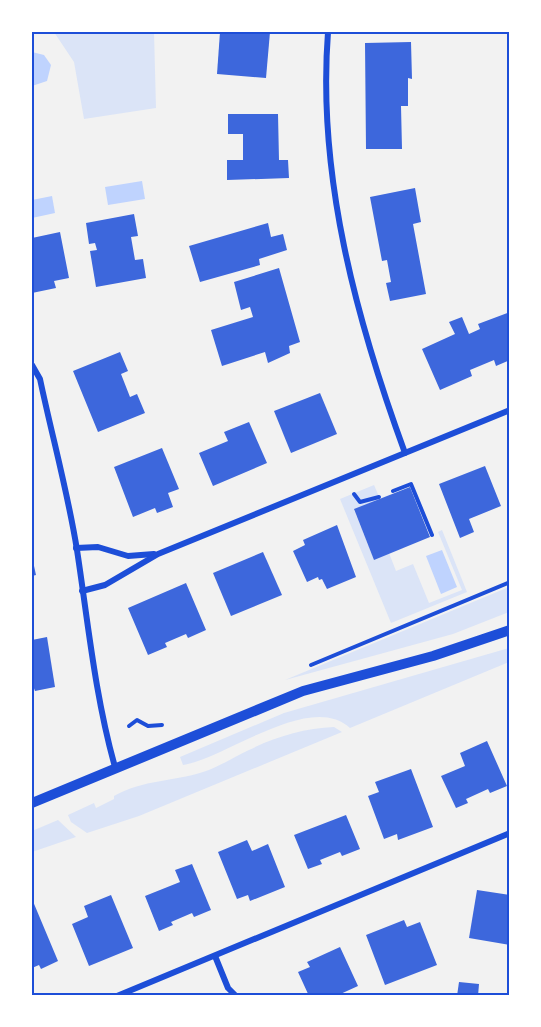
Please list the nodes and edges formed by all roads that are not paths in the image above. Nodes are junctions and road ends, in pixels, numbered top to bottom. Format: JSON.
{"nodes":[{"id":1,"x":328,"y":32,"type":"edge"},
{"id":2,"x":32,"y":365,"type":"edge"},
{"id":3,"x":510,"y":410,"type":"edge"},
{"id":4,"x":405,"y":453,"type":"junction"},
{"id":5,"x":76,"y":548,"type":"junction"},
{"id":6,"x":158,"y":554,"type":"junction"},
{"id":7,"x":82,"y":591,"type":"junction"},
{"id":8,"x":510,"y":630,"type":"edge"},
{"id":9,"x":115,"y":767,"type":"junction"},
{"id":10,"x":32,"y":803,"type":"edge"},
{"id":11,"x":510,"y":833,"type":"edge"},
{"id":12,"x":215,"y":956,"type":"junction"},
{"id":13,"x":117,"y":996,"type":"edge"},
{"id":14,"x":236,"y":996,"type":"edge"}],
"edges":[{"from":1,"to":4,"type":"street"},
{"from":2,"to":5,"type":"street"},
{"from":3,"to":4,"type":"street"},
{"from":4,"to":6,"type":"street"},
{"from":5,"to":6,"type":"street"},
{"from":5,"to":7,"type":"street"},
{"from":6,"to":7,"type":"street"},
{"from":7,"to":9,"type":"street"},
{"from":8,"to":9,"type":"street"},
{"from":9,"to":10,"type":"street"},
{"from":11,"to":12,"type":"street"},
{"from":12,"to":13,"type":"street"},
{"from":12,"to":14,"type":"street"}]}
